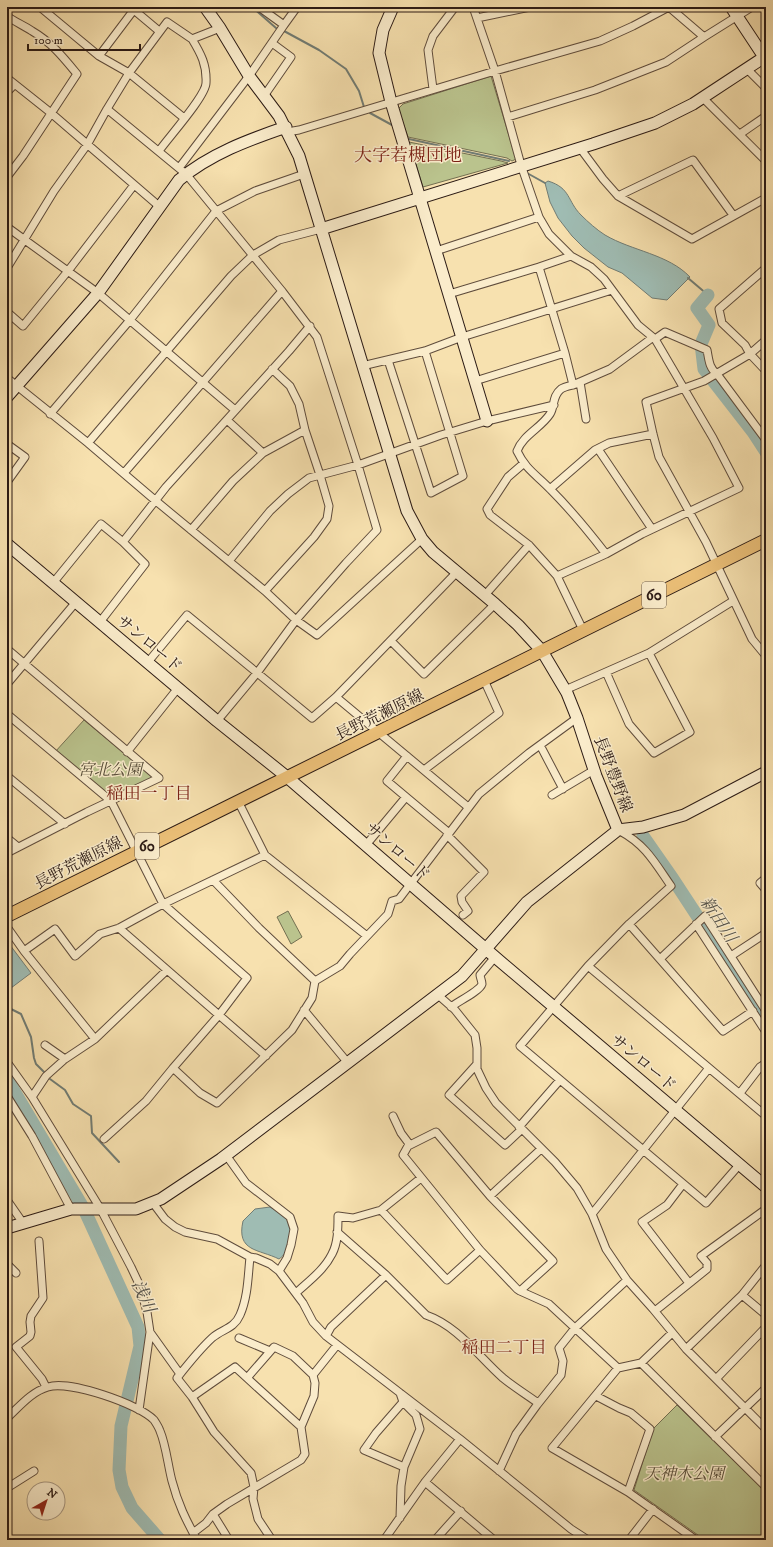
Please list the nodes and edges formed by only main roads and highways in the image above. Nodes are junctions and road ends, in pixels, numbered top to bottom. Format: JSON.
{"nodes":[{"id":1,"x":766,"y":540,"type":"edge"},
{"id":2,"x":7,"y":916,"type":"edge"}],
"edges":[{"from":1,"to":2,"type":"main road","name":"長野荒瀬原線","number":"60"}]}
